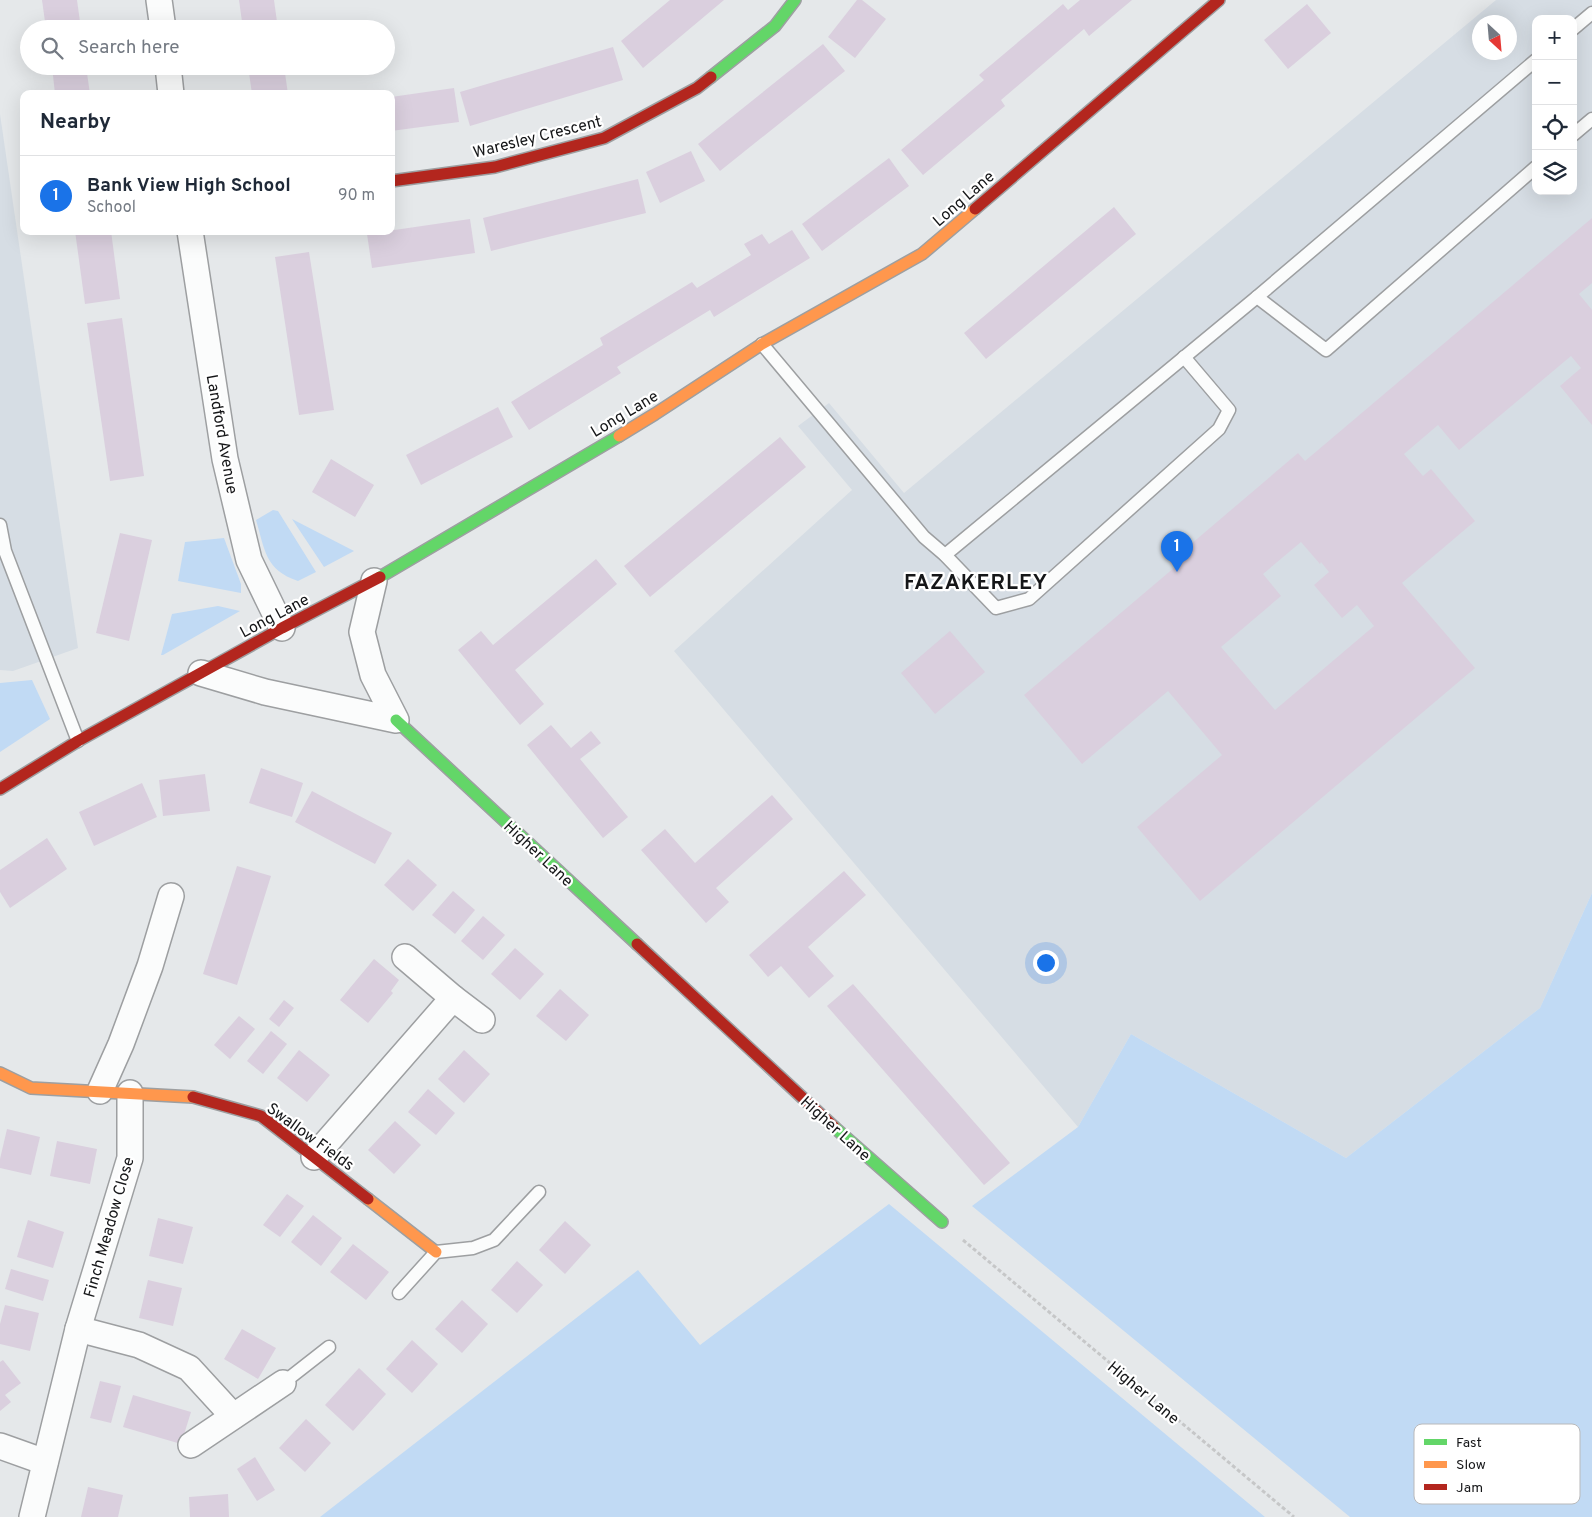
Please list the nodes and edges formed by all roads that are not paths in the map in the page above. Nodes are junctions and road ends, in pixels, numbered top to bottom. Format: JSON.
{"nodes":[{"id":1,"x":159,"y":0,"type":"edge"},
{"id":2,"x":795,"y":0,"type":"edge"},
{"id":3,"x":1219,"y":0,"type":"edge"},
{"id":4,"x":1592,"y":13,"type":"edge"},
{"id":5,"x":162,"y":20,"type":"edge"},
{"id":6,"x":1577,"y":26,"type":"edge"},
{"id":7,"x":1532,"y":63,"type":"edge"},
{"id":8,"x":169,"y":75,"type":"edge"},
{"id":9,"x":171,"y":90,"type":"edge"},
{"id":10,"x":1592,"y":119,"type":"edge"},
{"id":11,"x":1577,"y":132,"type":"edge"},
{"id":12,"x":1532,"y":171,"type":"edge"},
{"id":13,"x":395,"y":181,"type":"edge"},
{"id":14,"x":191,"y":235,"type":"edge"},
{"id":15,"x":1257,"y":297,"type":"junction"},
{"id":16,"x":762,"y":344,"type":"junction"},
{"id":17,"x":1184,"y":357,"type":"junction"},
{"id":18,"x":0,"y":525,"type":"edge"},
{"id":19,"x":946,"y":555,"type":"junction"},
{"id":20,"x":374,"y":581,"type":"junction"},
{"id":21,"x":282,"y":628,"type":"junction"},
{"id":22,"x":201,"y":673,"type":"junction"},
{"id":23,"x":396,"y":720,"type":"junction"},
{"id":24,"x":78,"y":741,"type":"junction"},
{"id":25,"x":0,"y":789,"type":"edge"},
{"id":26,"x":171,"y":896,"type":"dead end"},
{"id":27,"x":405,"y":957,"type":"dead end"},
{"id":28,"x":453,"y":998,"type":"junction"},
{"id":29,"x":482,"y":1020,"type":"dead end"},
{"id":30,"x":0,"y":1073,"type":"edge"},
{"id":31,"x":100,"y":1091,"type":"junction"},
{"id":32,"x":130,"y":1093,"type":"junction"},
{"id":33,"x":314,"y":1157,"type":"junction"},
{"id":34,"x":539,"y":1192,"type":"dead end"},
{"id":35,"x":942,"y":1222,"type":"road end"},
{"id":36,"x":436,"y":1252,"type":"junction"},
{"id":37,"x":399,"y":1293,"type":"dead end"},
{"id":38,"x":78,"y":1329,"type":"junction"},
{"id":39,"x":329,"y":1347,"type":"dead end"},
{"id":40,"x":283,"y":1383,"type":"joint"},
{"id":41,"x":233,"y":1416,"type":"junction"},
{"id":42,"x":191,"y":1445,"type":"dead end"},
{"id":43,"x":0,"y":1446,"type":"edge"},
{"id":44,"x":45,"y":1462,"type":"junction"},
{"id":45,"x":32,"y":1517,"type":"edge"}],
"edges":[{"from":1,"to":5,"type":"street"},
{"from":2,"to":13,"type":"street","name":"Waresley Crescent"},
{"from":3,"to":16,"type":"street","name":"Long Lane"},
{"from":4,"to":6,"type":"lane"},
{"from":7,"to":15,"type":"lane"},
{"from":8,"to":9,"type":"street"},
{"from":10,"to":11,"type":"lane"},
{"from":12,"to":15,"type":"lane"},
{"from":14,"to":21,"type":"street","name":"Landford Avenue"},
{"from":15,"to":17,"type":"lane"},
{"from":16,"to":19,"type":"lane"},
{"from":16,"to":20,"type":"street","name":"Long Lane"},
{"from":17,"to":19,"type":"lane"},
{"from":17,"to":19,"type":"lane"},
{"from":18,"to":24,"type":"lane"},
{"from":20,"to":21,"type":"street","name":"Long Lane"},
{"from":20,"to":23,"type":"street","name":"Higher Lane"},
{"from":21,"to":22,"type":"street","name":"Long Lane"},
{"from":22,"to":23,"type":"street"},
{"from":22,"to":24,"type":"street","name":"Long Lane"},
{"from":23,"to":35,"type":"street","name":"Higher Lane"},
{"from":24,"to":25,"type":"street","name":"Long Lane"},
{"from":26,"to":31,"type":"street"},
{"from":27,"to":28,"type":"street"},
{"from":28,"to":29,"type":"street"},
{"from":28,"to":33,"type":"street"},
{"from":30,"to":31,"type":"street","name":"Swallow Fields"},
{"from":31,"to":32,"type":"street","name":"Swallow Fields"},
{"from":32,"to":33,"type":"street","name":"Swallow Fields"},
{"from":32,"to":38,"type":"street","name":"Finch Meadow Close"},
{"from":33,"to":36,"type":"street","name":"Swallow Fields"},
{"from":34,"to":36,"type":"lane"},
{"from":36,"to":37,"type":"lane"},
{"from":38,"to":41,"type":"street"},
{"from":38,"to":44,"type":"street","name":"Finch Meadow Close"},
{"from":39,"to":40,"type":"lane"},
{"from":40,"to":41,"type":"street"},
{"from":41,"to":42,"type":"street"},
{"from":43,"to":44,"type":"street"},
{"from":44,"to":45,"type":"street","name":"Finch Meadow Close"}]}
